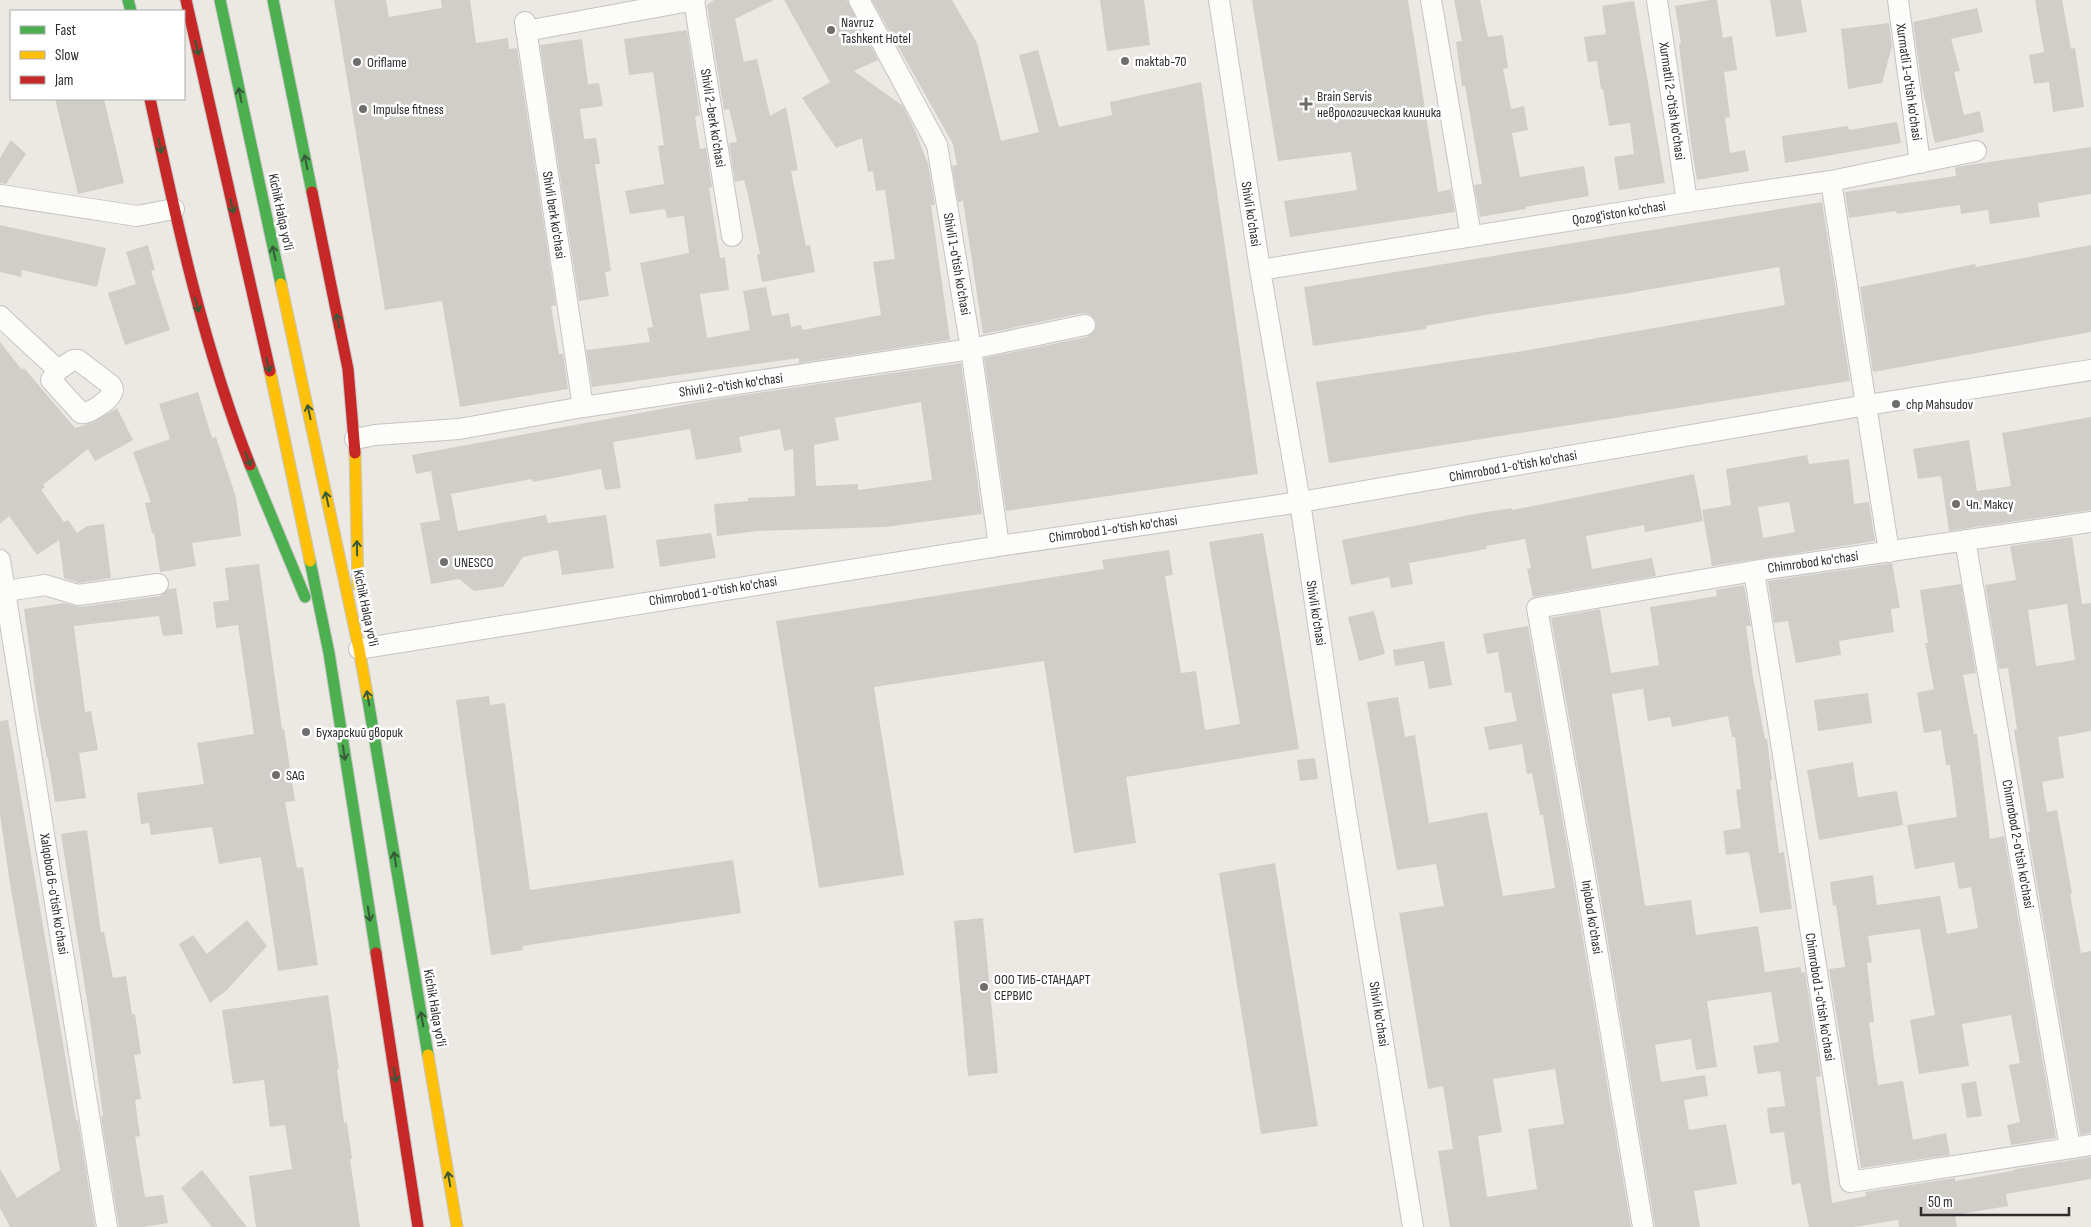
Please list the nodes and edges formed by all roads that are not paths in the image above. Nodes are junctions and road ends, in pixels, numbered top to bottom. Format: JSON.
{"nodes":[{"id":1,"x":186,"y":0,"type":"edge"},
{"id":2,"x":220,"y":0,"type":"edge"},
{"id":3,"x":273,"y":0,"type":"edge"},
{"id":4,"x":694,"y":0,"type":"edge"},
{"id":5,"x":859,"y":0,"type":"edge"},
{"id":6,"x":1219,"y":0,"type":"edge"},
{"id":7,"x":1431,"y":0,"type":"edge"},
{"id":8,"x":1657,"y":0,"type":"edge"},
{"id":9,"x":1898,"y":0,"type":"edge"},
{"id":10,"x":525,"y":27,"type":"joint"},
{"id":11,"x":150,"y":100,"type":"edge"},
{"id":12,"x":1976,"y":152,"type":"dead end"},
{"id":13,"x":1920,"y":163,"type":"junction"},
{"id":14,"x":1831,"y":181,"type":"junction"},
{"id":15,"x":0,"y":195,"type":"edge"},
{"id":16,"x":1687,"y":202,"type":"junction"},
{"id":17,"x":174,"y":209,"type":"junction"},
{"id":18,"x":732,"y":236,"type":"dead end"},
{"id":19,"x":1471,"y":236,"type":"junction"},
{"id":20,"x":1260,"y":270,"type":"junction"},
{"id":21,"x":0,"y":316,"type":"edge"},
{"id":22,"x":1085,"y":325,"type":"dead end"},
{"id":23,"x":971,"y":349,"type":"junction"},
{"id":24,"x":58,"y":370,"type":"dead end"},
{"id":25,"x":2091,"y":370,"type":"edge"},
{"id":26,"x":1867,"y":406,"type":"junction"},
{"id":27,"x":583,"y":407,"type":"junction"},
{"id":28,"x":355,"y":439,"type":"junction"},
{"id":29,"x":1300,"y":502,"type":"junction"},
{"id":30,"x":2091,"y":522,"type":"edge"},
{"id":31,"x":1965,"y":540,"type":"junction"},
{"id":32,"x":999,"y":546,"type":"junction"},
{"id":33,"x":1889,"y":552,"type":"junction"},
{"id":34,"x":1,"y":567,"type":"edge"},
{"id":35,"x":1754,"y":571,"type":"junction"},
{"id":36,"x":158,"y":584,"type":"dead end"},
{"id":37,"x":6,"y":591,"type":"junction"},
{"id":38,"x":1537,"y":608,"type":"joint"},
{"id":39,"x":359,"y":649,"type":"junction"},
{"id":40,"x":329,"y":653,"type":"junction"},
{"id":41,"x":2091,"y":1145,"type":"edge"},
{"id":42,"x":2070,"y":1148,"type":"junction"},
{"id":43,"x":107,"y":1227,"type":"edge"},
{"id":44,"x":418,"y":1227,"type":"edge"},
{"id":45,"x":457,"y":1227,"type":"edge"},
{"id":46,"x":1413,"y":1227,"type":"edge"},
{"id":47,"x":1643,"y":1227,"type":"edge"}],
"edges":[{"from":1,"to":40,"type":"highway","one_way":true},
{"from":39,"to":2,"type":"highway","name":"Kichik Halqa yo'li","one_way":true},
{"from":28,"to":3,"type":"highway","one_way":true},
{"from":4,"to":10,"type":"street","name":"Shivli 2-berk ko'chasi"},
{"from":4,"to":18,"type":"street","name":"Shivli 2-berk ko'chasi"},
{"from":5,"to":23,"type":"street","name":"Shivli 1-o'tish ko'chasi"},
{"from":6,"to":20,"type":"street","name":"Shivli ko'chasi"},
{"from":7,"to":19,"type":"street"},
{"from":8,"to":16,"type":"street","name":"Xurmatli 2-o'tish ko'chasi"},
{"from":9,"to":13,"type":"street","name":"Xurmatli 1-o'tish ko'chasi"},
{"from":10,"to":27,"type":"street","name":"Shivli berk ko'chasi"},
{"from":11,"to":17,"type":"highway","one_way":true},
{"from":12,"to":13,"type":"street","name":"Qozog'iston ko'chasi"},
{"from":13,"to":14,"type":"street","name":"Qozog'iston ko'chasi"},
{"from":14,"to":16,"type":"street","name":"Qozog'iston ko'chasi"},
{"from":14,"to":26,"type":"street"},
{"from":15,"to":17,"type":"street"},
{"from":16,"to":19,"type":"street","name":"Qozog'iston ko'chasi"},
{"from":17,"to":40,"type":"highway","one_way":true},
{"from":19,"to":20,"type":"street","name":"Qozog'iston ko'chasi"},
{"from":20,"to":29,"type":"street","name":"Shivli ko'chasi"},
{"from":21,"to":24,"type":"street"},
{"from":22,"to":23,"type":"street","name":"Shivli 2-o'tish ko'chasi"},
{"from":23,"to":27,"type":"street","name":"Shivli 2-o'tish ko'chasi"},
{"from":23,"to":32,"type":"street","name":"Shivli 1-o'tish ko'chasi"},
{"from":25,"to":26,"type":"street","name":"Chimrobod 1-o'tish ko'chasi"},
{"from":26,"to":29,"type":"street","name":"Chimrobod 1-o'tish ko'chasi"},
{"from":26,"to":33,"type":"street"},
{"from":27,"to":28,"type":"street","name":"Shivli 2-o'tish ko'chasi"},
{"from":39,"to":28,"type":"highway","one_way":true},
{"from":29,"to":32,"type":"street","name":"Chimrobod 1-o'tish ko'chasi"},
{"from":29,"to":46,"type":"street","name":"Shivli ko'chasi"},
{"from":30,"to":31,"type":"street","name":"Chimrobod ko'chasi"},
{"from":31,"to":33,"type":"street","name":"Chimrobod ko'chasi"},
{"from":31,"to":42,"type":"street","name":"Chimrobod 2-o'tish ko'chasi"},
{"from":32,"to":39,"type":"street","name":"Chimrobod 1-o'tish ko'chasi"},
{"from":33,"to":35,"type":"street","name":"Chimrobod ko'chasi"},
{"from":34,"to":37,"type":"street","name":"Xalqobod 6-o'tish ko'chasi"},
{"from":35,"to":38,"type":"street","name":"Chimrobod ko'chasi"},
{"from":35,"to":42,"type":"street","name":"Chimrobod 1-o'tish ko'chasi"},
{"from":36,"to":37,"type":"street"},
{"from":37,"to":43,"type":"street","name":"Xalqobod 6-o'tish ko'chasi"},
{"from":38,"to":47,"type":"street","name":"Injobod ko'chasi"},
{"from":45,"to":39,"type":"highway","name":"Kichik Halqa yo'li","one_way":true},
{"from":40,"to":44,"type":"highway","one_way":true},
{"from":41,"to":42,"type":"street","name":"Chimrobod 1-o'tish ko'chasi"}]}
